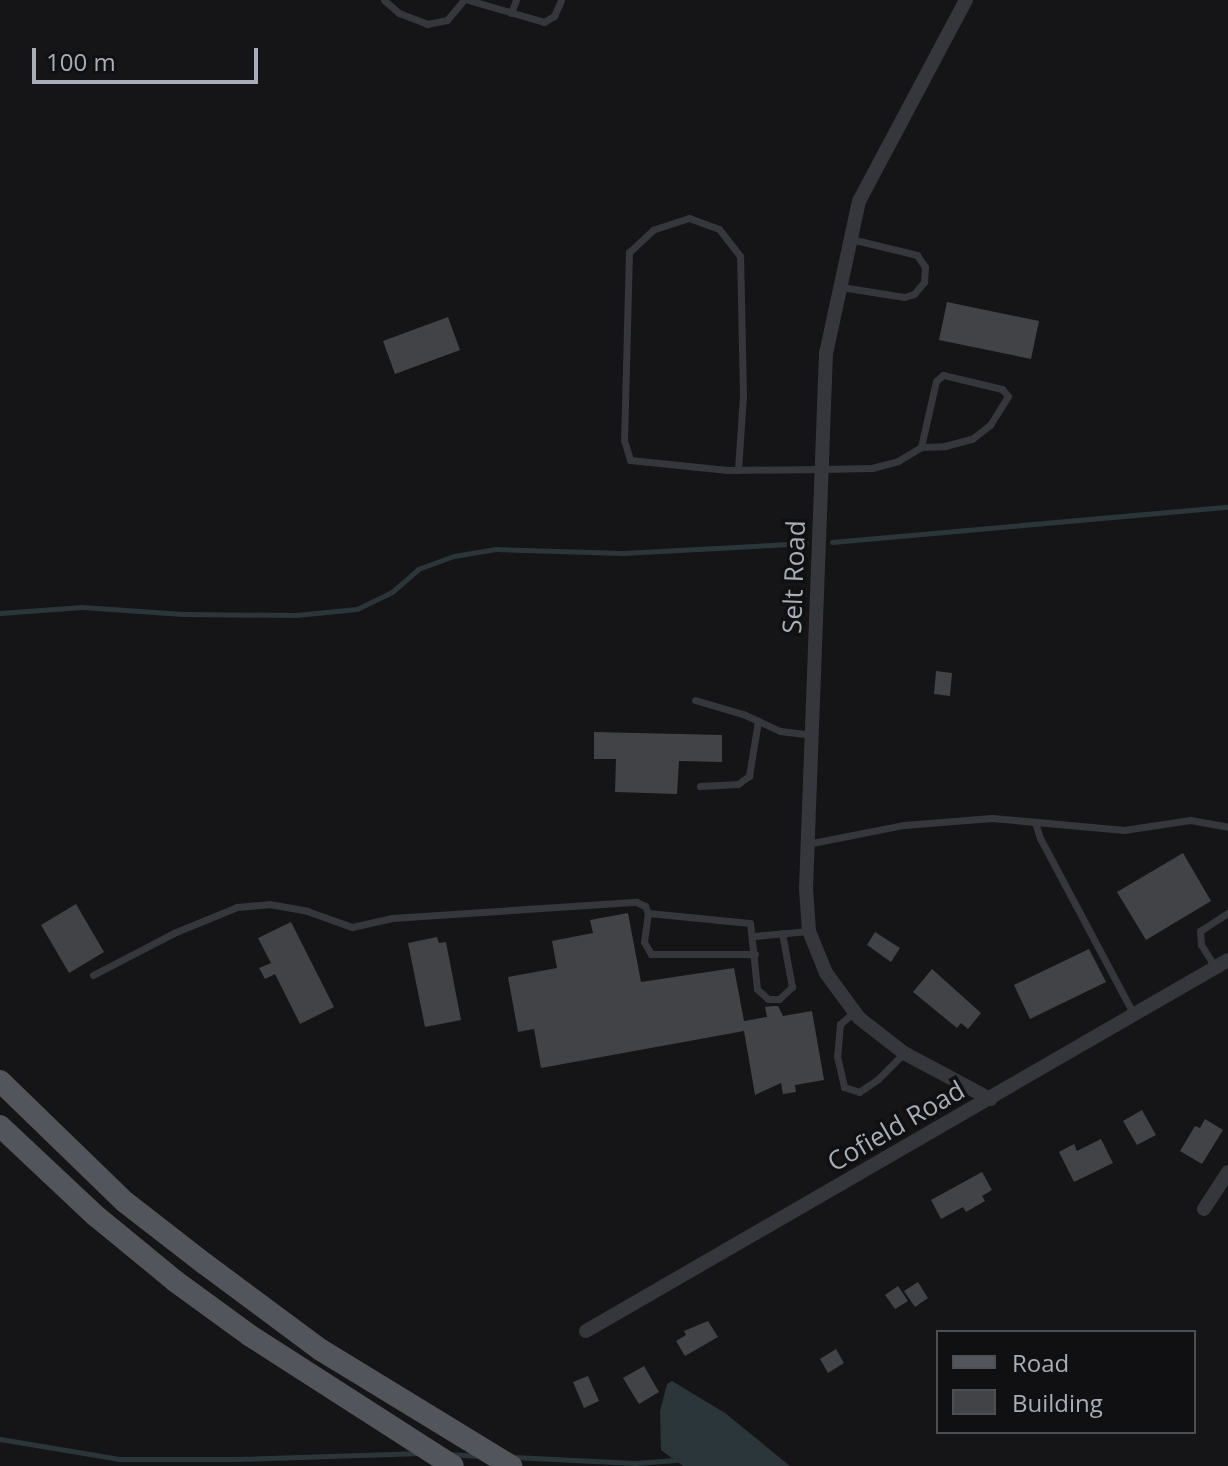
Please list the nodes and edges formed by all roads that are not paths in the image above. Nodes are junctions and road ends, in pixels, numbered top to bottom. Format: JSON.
{"nodes":[{"id":1,"x":384,"y":0,"type":"edge"},
{"id":2,"x":466,"y":0,"type":"edge"},
{"id":3,"x":516,"y":0,"type":"edge"},
{"id":4,"x":561,"y":0,"type":"edge"},
{"id":5,"x":966,"y":0,"type":"edge"},
{"id":6,"x":511,"y":13,"type":"junction"},
{"id":7,"x":851,"y":239,"type":"junction"},
{"id":8,"x":841,"y":287,"type":"junction"},
{"id":9,"x":921,"y":447,"type":"junction"},
{"id":10,"x":822,"y":469,"type":"junction"},
{"id":11,"x":738,"y":470,"type":"junction"},
{"id":12,"x":695,"y":700,"type":"dead end"},
{"id":13,"x":758,"y":721,"type":"junction"},
{"id":14,"x":811,"y":735,"type":"junction"},
{"id":15,"x":700,"y":786,"type":"dead end"},
{"id":16,"x":1035,"y":822,"type":"junction"},
{"id":17,"x":1228,"y":827,"type":"edge"},
{"id":18,"x":807,"y":844,"type":"junction"},
{"id":19,"x":648,"y":913,"type":"junction"},
{"id":20,"x":1228,"y":913,"type":"edge"},
{"id":21,"x":809,"y":931,"type":"junction"},
{"id":22,"x":782,"y":933,"type":"junction"},
{"id":23,"x":754,"y":936,"type":"junction"},
{"id":24,"x":755,"y":954,"type":"junction"},
{"id":25,"x":1222,"y":963,"type":"edge"},
{"id":26,"x":93,"y":975,"type":"dead end"},
{"id":27,"x":854,"y":1012,"type":"junction"},
{"id":28,"x":1134,"y":1015,"type":"junction"},
{"id":29,"x":904,"y":1053,"type":"junction"},
{"id":30,"x":0,"y":1081,"type":"edge"},
{"id":31,"x":990,"y":1099,"type":"junction"},
{"id":32,"x":0,"y":1126,"type":"edge"},
{"id":33,"x":1228,"y":1172,"type":"edge"},
{"id":34,"x":1204,"y":1209,"type":"dead end"},
{"id":35,"x":586,"y":1331,"type":"dead end"},
{"id":36,"x":453,"y":1466,"type":"edge"},
{"id":37,"x":511,"y":1466,"type":"edge"}],
"edges":[{"from":1,"to":2,"type":"lane"},
{"from":2,"to":6,"type":"lane"},
{"from":3,"to":6,"type":"lane"},
{"from":4,"to":6,"type":"lane"},
{"from":5,"to":7,"type":"street","name":"Selt Road"},
{"from":7,"to":8,"type":"street","name":"Selt Road"},
{"from":7,"to":8,"type":"lane"},
{"from":8,"to":10,"type":"street","name":"Selt Road"},
{"from":9,"to":9,"type":"lane"},
{"from":9,"to":10,"type":"lane"},
{"from":10,"to":11,"type":"lane"},
{"from":10,"to":14,"type":"street","name":"Selt Road"},
{"from":11,"to":11,"type":"lane"},
{"from":12,"to":13,"type":"lane"},
{"from":13,"to":14,"type":"lane"},
{"from":13,"to":15,"type":"lane"},
{"from":14,"to":18,"type":"street","name":"Selt Road"},
{"from":16,"to":17,"type":"lane"},
{"from":16,"to":18,"type":"lane"},
{"from":16,"to":28,"type":"lane"},
{"from":18,"to":21,"type":"street","name":"Selt Road"},
{"from":19,"to":23,"type":"lane"},
{"from":19,"to":24,"type":"lane"},
{"from":19,"to":26,"type":"lane"},
{"from":20,"to":25,"type":"lane"},
{"from":21,"to":22,"type":"lane"},
{"from":21,"to":27,"type":"street","name":"Selt Road"},
{"from":22,"to":23,"type":"lane"},
{"from":22,"to":24,"type":"lane"},
{"from":23,"to":24,"type":"lane"},
{"from":25,"to":28,"type":"street","name":"Cofield Road"},
{"from":27,"to":29,"type":"street","name":"Selt Road"},
{"from":27,"to":29,"type":"lane"},
{"from":28,"to":31,"type":"street","name":"Cofield Road"},
{"from":29,"to":31,"type":"street","name":"Selt Road"},
{"from":30,"to":37,"type":"main road"},
{"from":31,"to":35,"type":"street","name":"Cofield Road"},
{"from":32,"to":36,"type":"main road"},
{"from":33,"to":34,"type":"street"}]}
